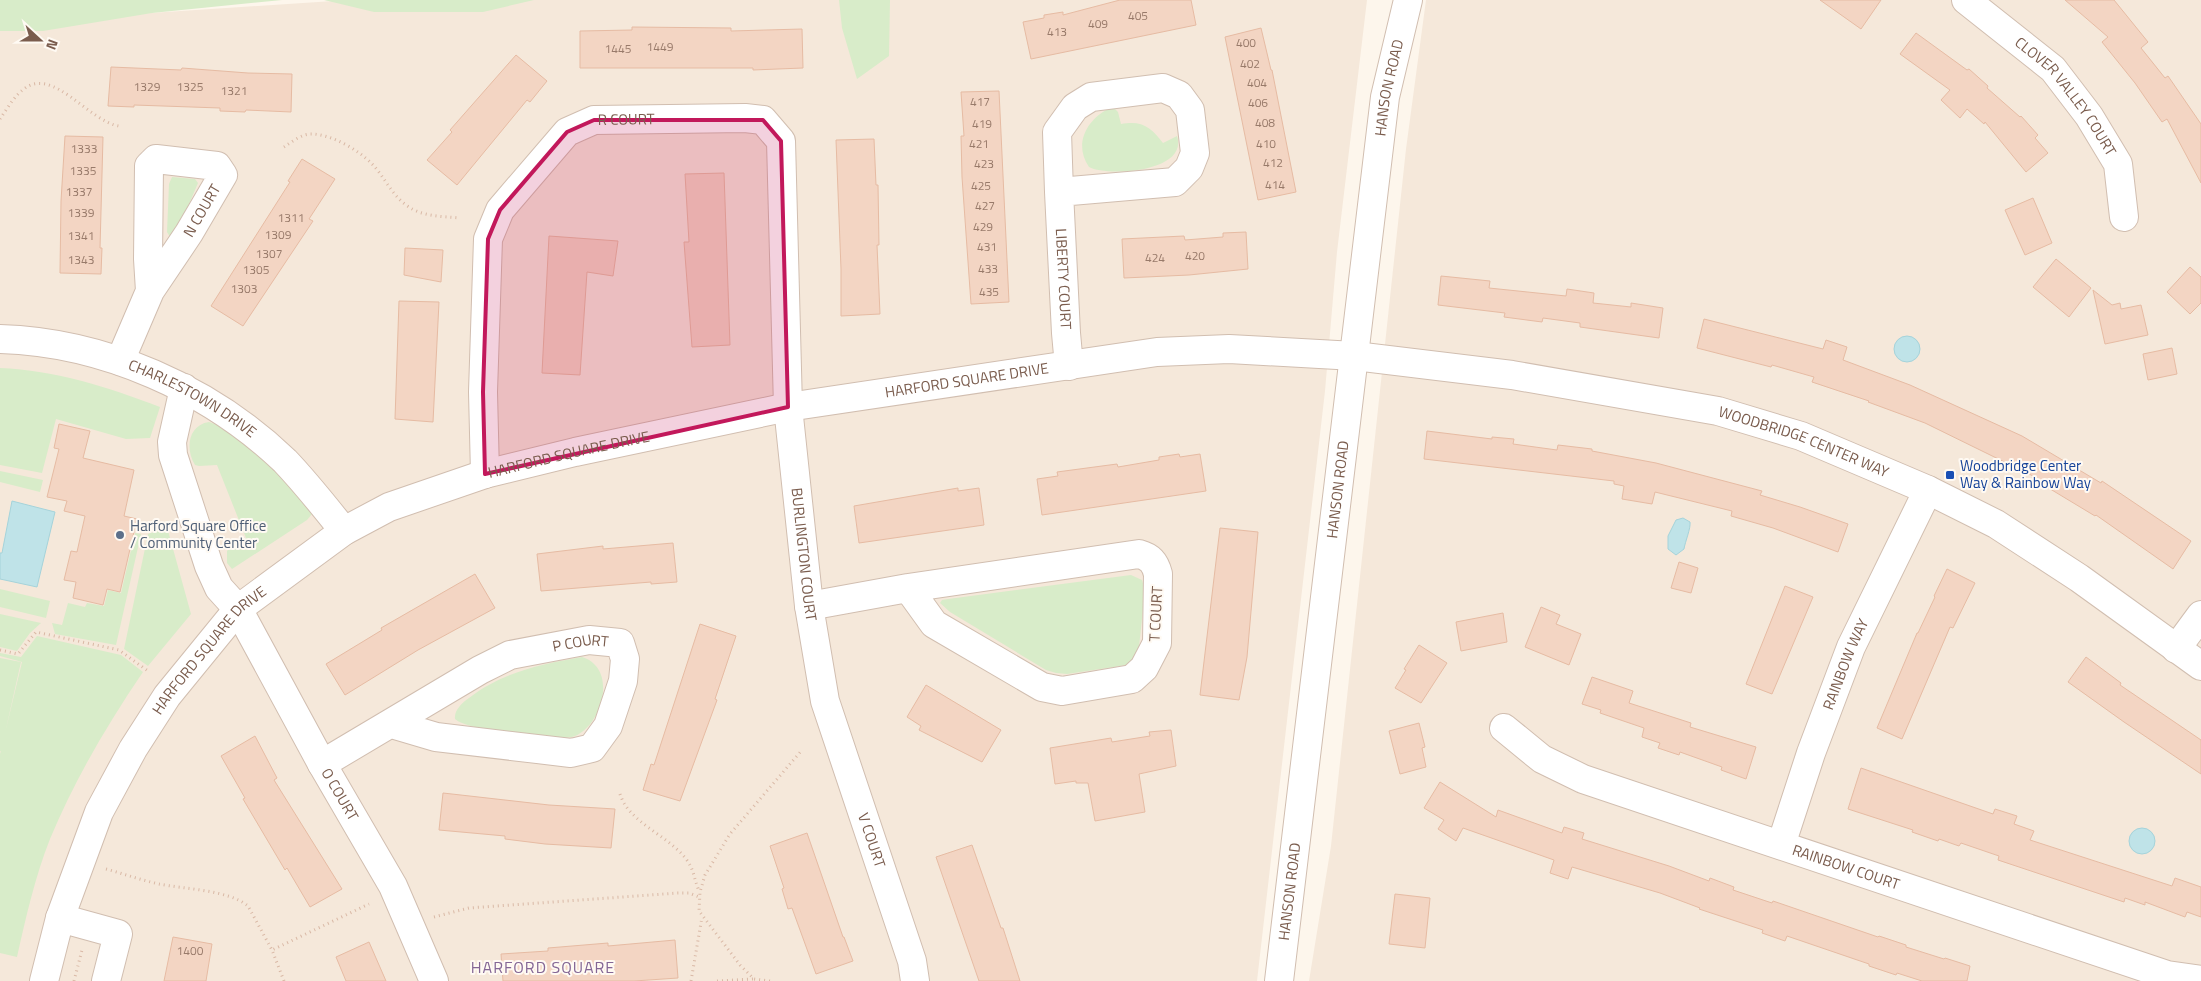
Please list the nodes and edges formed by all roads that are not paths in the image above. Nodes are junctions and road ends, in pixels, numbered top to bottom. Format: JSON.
{"nodes":[{"id":1,"x":1408,"y":0,"type":"edge"},
{"id":2,"x":1966,"y":0,"type":"edge"},
{"id":3,"x":1059,"y":192,"type":"junction"},
{"id":4,"x":2124,"y":217,"type":"dead end"},
{"id":5,"x":150,"y":290,"type":"dead end"},
{"id":6,"x":0,"y":339,"type":"edge"},
{"id":7,"x":1355,"y":356,"type":"junction"},
{"id":8,"x":120,"y":361,"type":"junction"},
{"id":9,"x":1069,"y":366,"type":"junction"},
{"id":10,"x":184,"y":388,"type":"junction"},
{"id":11,"x":788,"y":407,"type":"junction"},
{"id":12,"x":485,"y":474,"type":"junction"},
{"id":13,"x":1928,"y":490,"type":"junction"},
{"id":14,"x":344,"y":531,"type":"junction"},
{"id":15,"x":908,"y":588,"type":"junction"},
{"id":16,"x":809,"y":606,"type":"junction"},
{"id":17,"x":238,"y":609,"type":"junction"},
{"id":18,"x":2201,"y":615,"type":"edge"},
{"id":19,"x":2176,"y":649,"type":"junction"},
{"id":20,"x":2201,"y":666,"type":"edge"},
{"id":21,"x":825,"y":701,"type":"joint"},
{"id":22,"x":392,"y":724,"type":"junction"},
{"id":23,"x":1504,"y":728,"type":"dead end"},
{"id":24,"x":322,"y":764,"type":"junction"},
{"id":25,"x":1781,"y":845,"type":"junction"},
{"id":26,"x":60,"y":918,"type":"junction"},
{"id":27,"x":2201,"y":980,"type":"edge"},
{"id":28,"x":44,"y":981,"type":"edge"},
{"id":29,"x":106,"y":981,"type":"edge"},
{"id":30,"x":434,"y":981,"type":"edge"},
{"id":31,"x":915,"y":981,"type":"edge"},
{"id":32,"x":1279,"y":981,"type":"edge"}],
"edges":[{"from":1,"to":7,"type":"street","name":"HANSON ROAD"},
{"from":2,"to":4,"type":"street","name":"CLOVER VALLEY COURT"},
{"from":3,"to":3,"type":"street","name":"LIBERTY COURT"},
{"from":3,"to":9,"type":"street","name":"LIBERTY COURT"},
{"from":5,"to":8,"type":"street"},
{"from":6,"to":8,"type":"street","name":"CHARLESTOWN DRIVE"},
{"from":7,"to":9,"type":"street","name":"HARFORD SQUARE DRIVE"},
{"from":7,"to":13,"type":"street","name":"WOODBRIDGE CENTER WAY"},
{"from":7,"to":32,"type":"street","name":"HANSON ROAD"},
{"from":8,"to":10,"type":"street","name":"CHARLESTOWN DRIVE"},
{"from":9,"to":11,"type":"street","name":"HARFORD SQUARE DRIVE"},
{"from":10,"to":14,"type":"street","name":"CHARLESTOWN DRIVE"},
{"from":10,"to":17,"type":"street","name":"O COURT"},
{"from":11,"to":12,"type":"street","name":"HARFORD SQUARE DRIVE"},
{"from":11,"to":12,"type":"street","name":"R COURT"},
{"from":11,"to":16,"type":"street","name":"BURLINGTON COURT"},
{"from":12,"to":14,"type":"street","name":"HARFORD SQUARE DRIVE"},
{"from":13,"to":19,"type":"street","name":"WOODBRIDGE CENTER WAY"},
{"from":13,"to":25,"type":"street","name":"RAINBOW WAY"},
{"from":14,"to":17,"type":"street","name":"HARFORD SQUARE DRIVE"},
{"from":15,"to":15,"type":"street","name":"T COURT"},
{"from":15,"to":16,"type":"street","name":"T COURT"},
{"from":16,"to":21,"type":"street","name":"BURLINGTON COURT"},
{"from":17,"to":24,"type":"street","name":"O COURT"},
{"from":17,"to":26,"type":"street","name":"HARFORD SQUARE DRIVE"},
{"from":18,"to":19,"type":"street"},
{"from":19,"to":20,"type":"street","name":"WOODBRIDGE CENTER WAY"},
{"from":21,"to":31,"type":"street","name":"V COURT"},
{"from":22,"to":22,"type":"street","name":"P COURT"},
{"from":22,"to":24,"type":"street","name":"P COURT"},
{"from":23,"to":25,"type":"street","name":"RAINBOW COURT"},
{"from":24,"to":30,"type":"street","name":"O COURT"},
{"from":25,"to":27,"type":"street","name":"RAINBOW COURT"},
{"from":26,"to":28,"type":"street","name":"HARFORD SQUARE DRIVE"},
{"from":26,"to":29,"type":"street"}]}
